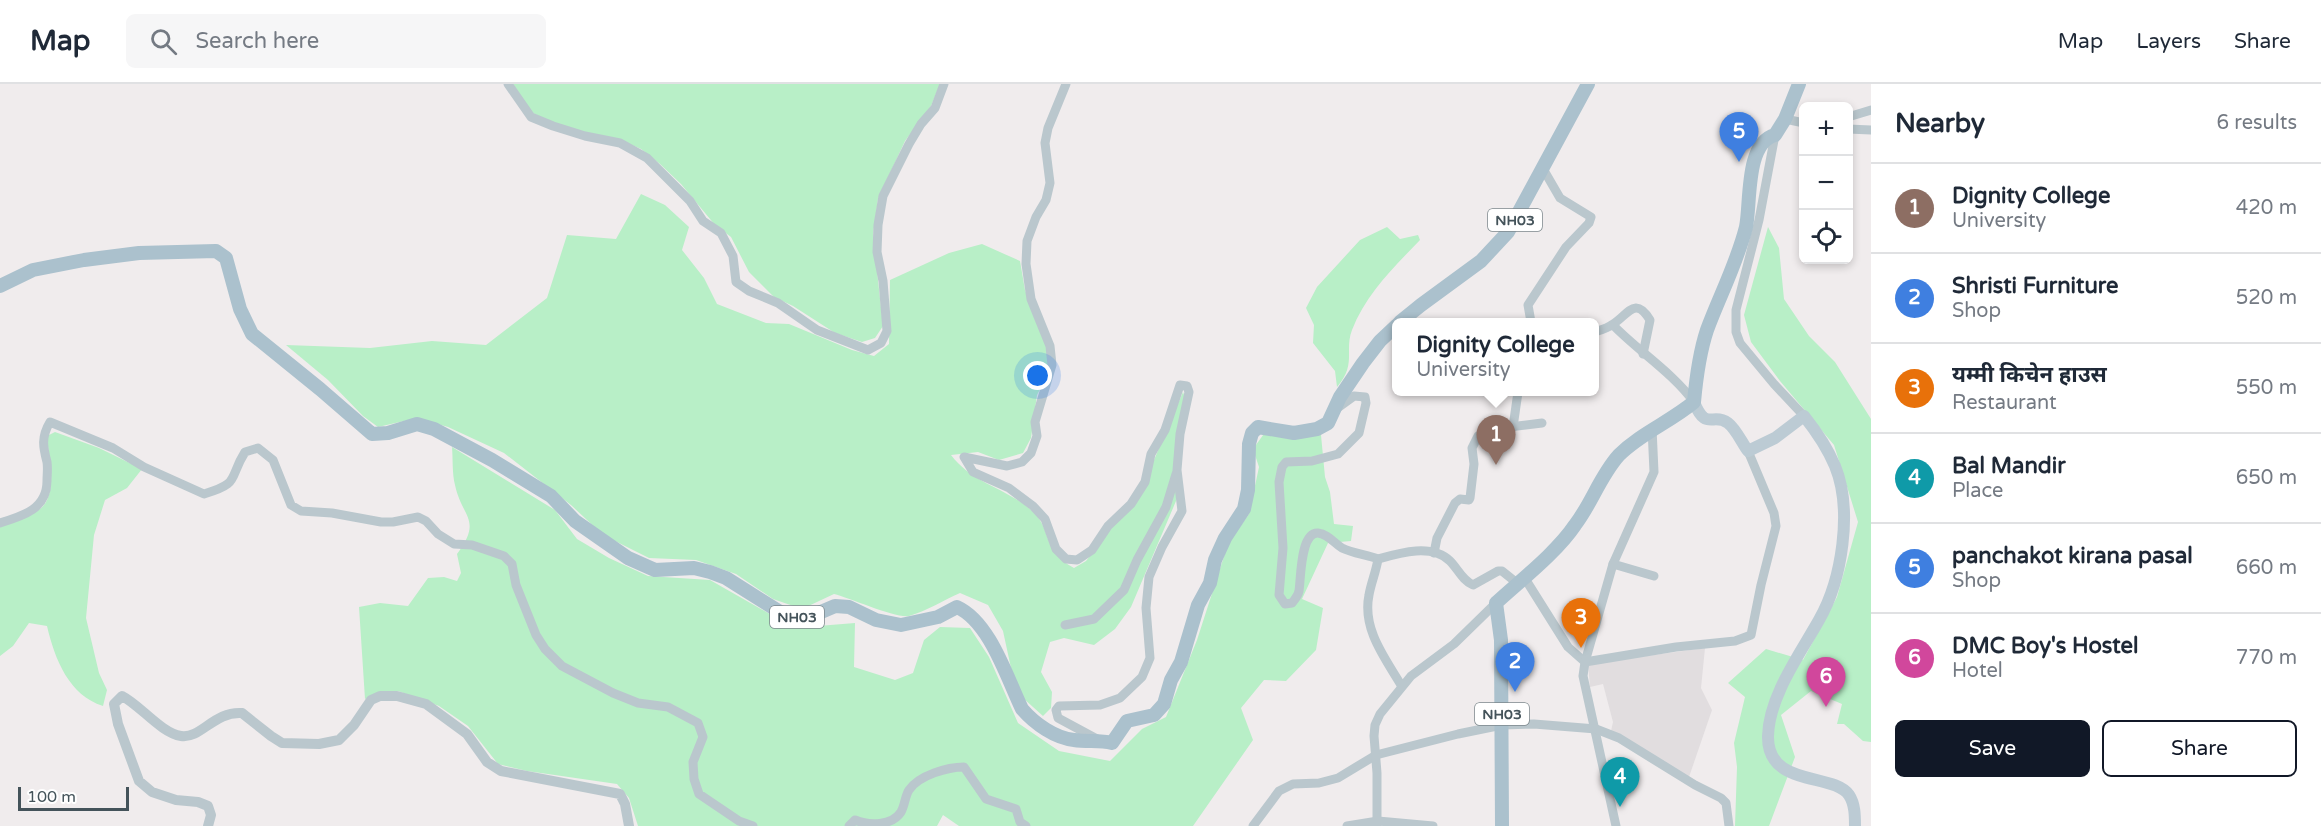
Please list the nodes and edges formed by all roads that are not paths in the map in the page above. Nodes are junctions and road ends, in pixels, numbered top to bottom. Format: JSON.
{"nodes":[{"id":1,"x":508,"y":84,"type":"edge"},
{"id":2,"x":944,"y":84,"type":"edge"},
{"id":3,"x":1066,"y":84,"type":"edge"},
{"id":4,"x":1588,"y":84,"type":"edge"},
{"id":5,"x":1799,"y":84,"type":"edge"},
{"id":6,"x":1871,"y":110,"type":"edge"},
{"id":7,"x":1853,"y":115,"type":"edge"},
{"id":8,"x":1785,"y":119,"type":"junction"},
{"id":9,"x":1799,"y":122,"type":"edge"},
{"id":10,"x":1853,"y":129,"type":"edge"},
{"id":11,"x":1871,"y":130,"type":"edge"},
{"id":12,"x":1775,"y":135,"type":"junction"},
{"id":13,"x":1542,"y":166,"type":"junction"},
{"id":14,"x":0,"y":286,"type":"edge"},
{"id":15,"x":1405,"y":318,"type":"edge"},
{"id":16,"x":1530,"y":318,"type":"edge"},
{"id":17,"x":1612,"y":325,"type":"junction"},
{"id":18,"x":1392,"y":329,"type":"edge"},
{"id":19,"x":1599,"y":330,"type":"edge"},
{"id":20,"x":1643,"y":354,"type":"junction"},
{"id":21,"x":1517,"y":396,"type":"edge"},
{"id":22,"x":1694,"y":402,"type":"junction"},
{"id":23,"x":1336,"y":409,"type":"junction"},
{"id":24,"x":1804,"y":416,"type":"junction"},
{"id":25,"x":1542,"y":423,"type":"dead end"},
{"id":26,"x":1513,"y":427,"type":"junction"},
{"id":27,"x":1652,"y":428,"type":"junction"},
{"id":28,"x":1748,"y":451,"type":"junction"},
{"id":29,"x":1177,"y":471,"type":"junction"},
{"id":30,"x":0,"y":523,"type":"edge"},
{"id":31,"x":1434,"y":553,"type":"junction"},
{"id":32,"x":1378,"y":559,"type":"junction"},
{"id":33,"x":1613,"y":564,"type":"junction"},
{"id":34,"x":1654,"y":576,"type":"dead end"},
{"id":35,"x":1520,"y":580,"type":"junction"},
{"id":36,"x":1496,"y":603,"type":"junction"},
{"id":37,"x":1065,"y":625,"type":"dead end"},
{"id":38,"x":1585,"y":662,"type":"junction"},
{"id":39,"x":1401,"y":685,"type":"junction"},
{"id":40,"x":1502,"y":724,"type":"junction"},
{"id":41,"x":1596,"y":729,"type":"junction"},
{"id":42,"x":1099,"y":740,"type":"junction"},
{"id":43,"x":1376,"y":755,"type":"junction"},
{"id":44,"x":1378,"y":824,"type":"edge"},
{"id":45,"x":208,"y":826,"type":"edge"},
{"id":46,"x":629,"y":826,"type":"edge"},
{"id":47,"x":753,"y":826,"type":"edge"},
{"id":48,"x":849,"y":826,"type":"edge"},
{"id":49,"x":1026,"y":826,"type":"edge"},
{"id":50,"x":1253,"y":826,"type":"edge"},
{"id":51,"x":1347,"y":826,"type":"edge"},
{"id":52,"x":1433,"y":826,"type":"edge"},
{"id":53,"x":1502,"y":826,"type":"edge"},
{"id":54,"x":1616,"y":826,"type":"edge"},
{"id":55,"x":1729,"y":826,"type":"edge"},
{"id":56,"x":1855,"y":826,"type":"edge"}],
"edges":[{"from":1,"to":2,"type":"street"},
{"from":3,"to":29,"type":"street"},
{"from":4,"to":13,"type":"main road","number":"NH03"},
{"from":5,"to":8,"type":"main road"},
{"from":6,"to":7,"type":"street"},
{"from":8,"to":9,"type":"street"},
{"from":8,"to":12,"type":"main road"},
{"from":10,"to":11,"type":"street"},
{"from":12,"to":22,"type":"main road"},
{"from":12,"to":24,"type":"street"},
{"from":13,"to":15,"type":"main road","number":"NH03"},
{"from":13,"to":16,"type":"street"},
{"from":14,"to":42,"type":"main road","number":"NH03"},
{"from":17,"to":19,"type":"street"},
{"from":17,"to":20,"type":"street"},
{"from":17,"to":20,"type":"street"},
{"from":18,"to":23,"type":"main road","number":"NH03"},
{"from":20,"to":22,"type":"street"},
{"from":21,"to":26,"type":"street"},
{"from":22,"to":27,"type":"main road"},
{"from":22,"to":28,"type":"main road"},
{"from":23,"to":32,"type":"street"},
{"from":23,"to":42,"type":"main road","number":"NH03"},
{"from":24,"to":28,"type":"main road"},
{"from":24,"to":56,"type":"main road"},
{"from":25,"to":26,"type":"street"},
{"from":26,"to":31,"type":"street"},
{"from":27,"to":33,"type":"street"},
{"from":27,"to":35,"type":"main road"},
{"from":28,"to":38,"type":"street"},
{"from":29,"to":37,"type":"street"},
{"from":29,"to":42,"type":"street"},
{"from":30,"to":47,"type":"street"},
{"from":31,"to":32,"type":"street"},
{"from":31,"to":35,"type":"street"},
{"from":32,"to":39,"type":"street"},
{"from":33,"to":34,"type":"street"},
{"from":33,"to":38,"type":"street"},
{"from":35,"to":36,"type":"main road"},
{"from":35,"to":38,"type":"street"},
{"from":36,"to":39,"type":"street"},
{"from":36,"to":40,"type":"main road","number":"NH03"},
{"from":38,"to":41,"type":"street"},
{"from":39,"to":43,"type":"street"},
{"from":40,"to":41,"type":"street"},
{"from":40,"to":43,"type":"street"},
{"from":40,"to":53,"type":"main road","number":"NH03"},
{"from":41,"to":54,"type":"street"},
{"from":41,"to":55,"type":"street"},
{"from":43,"to":44,"type":"street"},
{"from":43,"to":50,"type":"street"},
{"from":44,"to":51,"type":"street"},
{"from":44,"to":52,"type":"street"},
{"from":45,"to":46,"type":"street"},
{"from":48,"to":49,"type":"street"}]}
